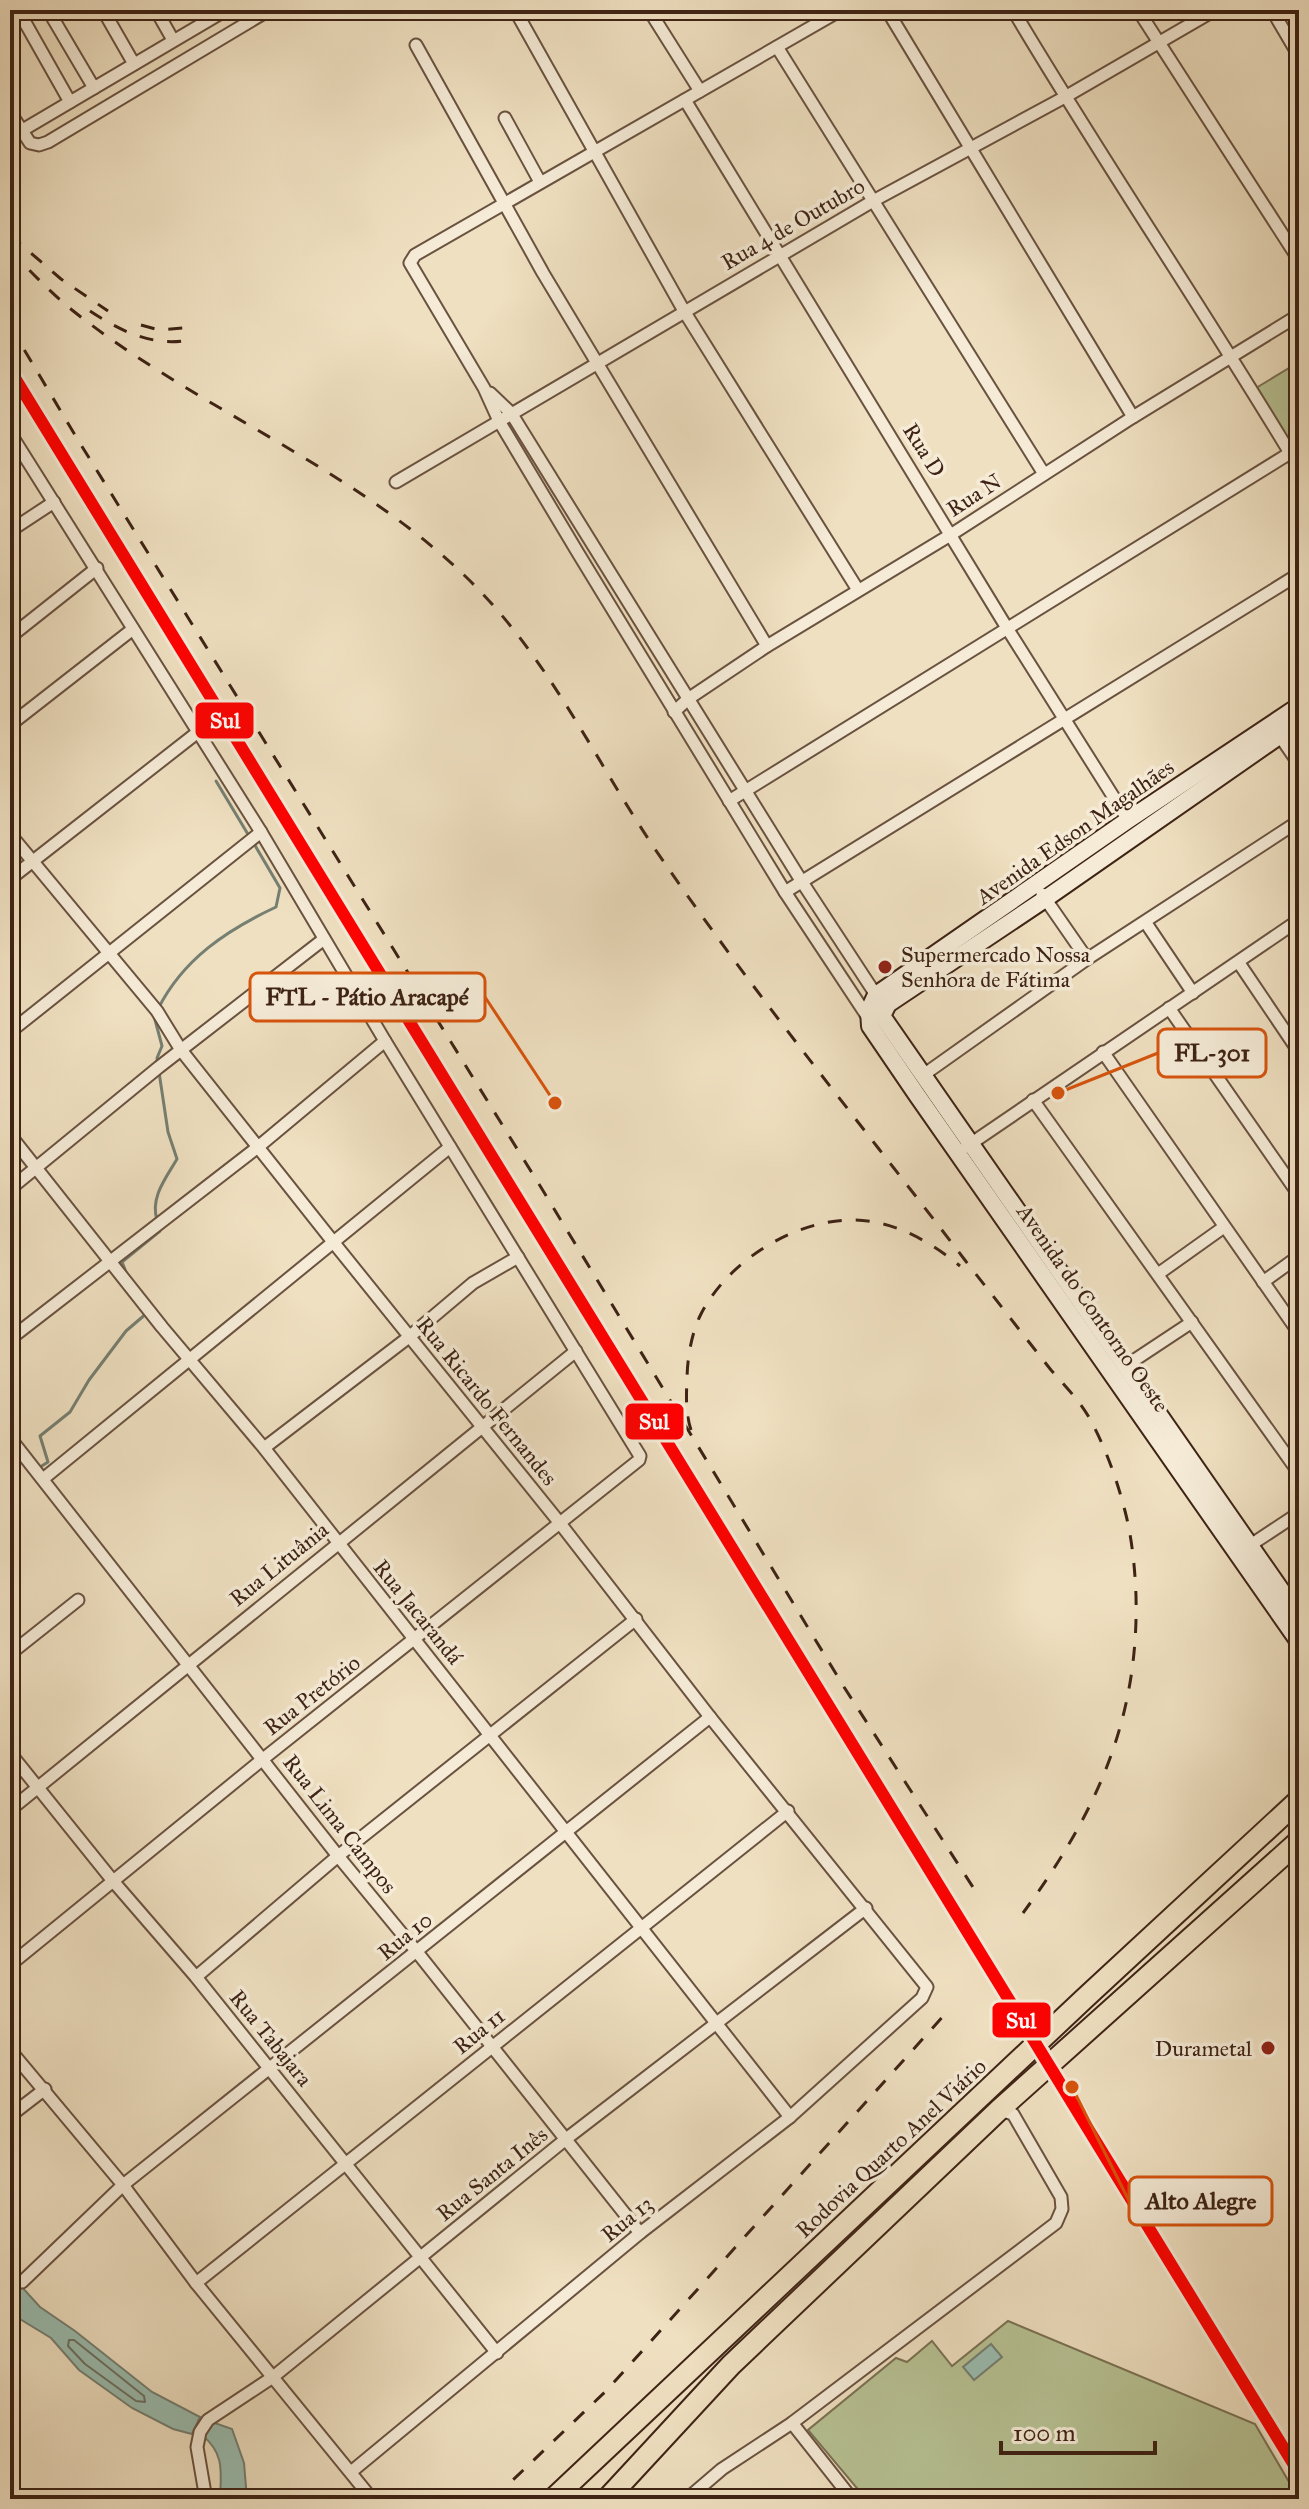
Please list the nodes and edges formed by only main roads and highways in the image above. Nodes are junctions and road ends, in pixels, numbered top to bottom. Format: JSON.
{"nodes":[{"id":1,"x":1299,"y":1800,"type":"edge"},
{"id":2,"x":1299,"y":1841,"type":"edge"},
{"id":3,"x":553,"y":2499,"type":"edge"},
{"id":4,"x":607,"y":2499,"type":"edge"}],
"edges":[{"from":1,"to":3,"type":"highway","name":"Rodovia Quarto Anel Viário"},
{"from":2,"to":4,"type":"highway","name":"Rodovia Quarto Anel Viário"}]}
